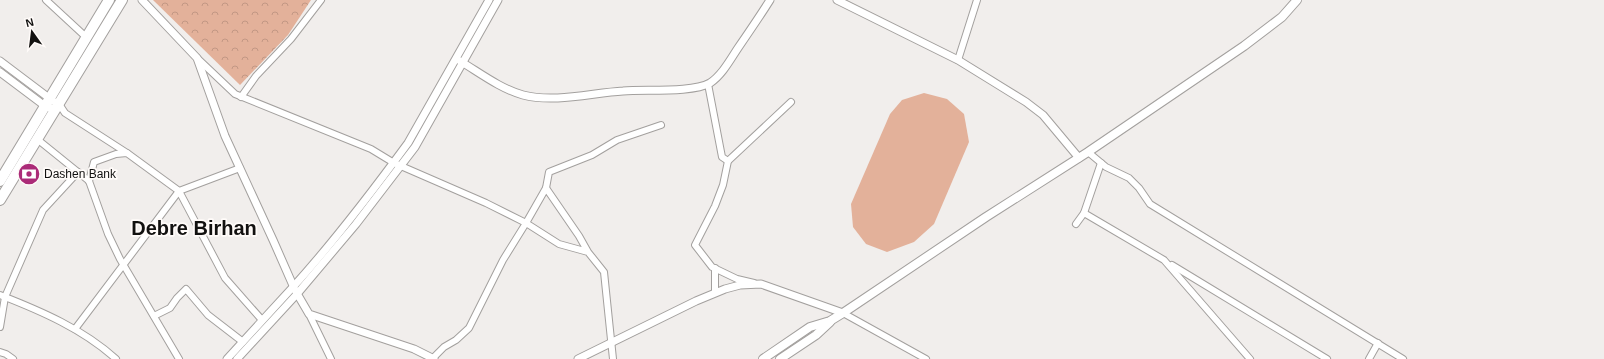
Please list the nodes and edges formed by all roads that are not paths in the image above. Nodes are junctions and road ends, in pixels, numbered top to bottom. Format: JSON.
{"nodes":[{"id":1,"x":46,"y":0,"type":"edge"},
{"id":2,"x":109,"y":0,"type":"edge"},
{"id":3,"x":122,"y":0,"type":"edge"},
{"id":4,"x":142,"y":0,"type":"edge"},
{"id":5,"x":321,"y":0,"type":"edge"},
{"id":6,"x":489,"y":0,"type":"edge"},
{"id":7,"x":498,"y":0,"type":"edge"},
{"id":8,"x":770,"y":0,"type":"edge"},
{"id":9,"x":977,"y":0,"type":"edge"},
{"id":10,"x":1297,"y":0,"type":"edge"},
{"id":11,"x":839,"y":1,"type":"edge"},
{"id":12,"x":86,"y":37,"type":"junction"},
{"id":13,"x":197,"y":58,"type":"junction"},
{"id":14,"x":459,"y":60,"type":"junction"},
{"id":15,"x":958,"y":60,"type":"junction"},
{"id":16,"x":0,"y":61,"type":"edge"},
{"id":17,"x":0,"y":72,"type":"edge"},
{"id":18,"x":708,"y":84,"type":"junction"},
{"id":19,"x":241,"y":96,"type":"junction"},
{"id":20,"x":47,"y":102,"type":"junction"},
{"id":21,"x":792,"y":102,"type":"dead end"},
{"id":22,"x":57,"y":107,"type":"junction"},
{"id":23,"x":661,"y":126,"type":"dead end"},
{"id":24,"x":37,"y":139,"type":"junction"},
{"id":25,"x":1088,"y":152,"type":"junction"},
{"id":26,"x":127,"y":153,"type":"junction"},
{"id":27,"x":1079,"y":158,"type":"junction"},
{"id":28,"x":728,"y":161,"type":"junction"},
{"id":29,"x":394,"y":163,"type":"junction"},
{"id":30,"x":1101,"y":163,"type":"junction"},
{"id":31,"x":401,"y":166,"type":"junction"},
{"id":32,"x":240,"y":168,"type":"junction"},
{"id":33,"x":78,"y":172,"type":"junction"},
{"id":34,"x":0,"y":181,"type":"edge"},
{"id":35,"x":89,"y":181,"type":"junction"},
{"id":36,"x":546,"y":188,"type":"junction"},
{"id":37,"x":179,"y":191,"type":"junction"},
{"id":38,"x":0,"y":200,"type":"edge"},
{"id":39,"x":1084,"y":213,"type":"junction"},
{"id":40,"x":526,"y":223,"type":"junction"},
{"id":41,"x":1076,"y":224,"type":"dead end"},
{"id":42,"x":588,"y":252,"type":"junction"},
{"id":43,"x":1164,"y":260,"type":"junction"},
{"id":44,"x":123,"y":264,"type":"junction"},
{"id":45,"x":715,"y":268,"type":"junction"},
{"id":46,"x":761,"y":284,"type":"junction"},
{"id":47,"x":295,"y":290,"type":"junction"},
{"id":48,"x":715,"y":293,"type":"junction"},
{"id":49,"x":3,"y":296,"type":"edge"},
{"id":50,"x":843,"y":313,"type":"junction"},
{"id":51,"x":309,"y":314,"type":"junction"},
{"id":52,"x":154,"y":316,"type":"junction"},
{"id":53,"x":262,"y":320,"type":"junction"},
{"id":54,"x":830,"y":321,"type":"junction"},
{"id":55,"x":0,"y":327,"type":"edge"},
{"id":56,"x":75,"y":329,"type":"junction"},
{"id":57,"x":243,"y":342,"type":"junction"},
{"id":58,"x":611,"y":343,"type":"junction"},
{"id":59,"x":1378,"y":343,"type":"junction"},
{"id":60,"x":0,"y":352,"type":"edge"},
{"id":61,"x":430,"y":358,"type":"edge"},
{"id":62,"x":13,"y":359,"type":"edge"},
{"id":63,"x":116,"y":359,"type":"edge"},
{"id":64,"x":179,"y":359,"type":"edge"},
{"id":65,"x":227,"y":359,"type":"edge"},
{"id":66,"x":237,"y":359,"type":"edge"},
{"id":67,"x":331,"y":359,"type":"edge"},
{"id":68,"x":578,"y":359,"type":"edge"},
{"id":69,"x":613,"y":359,"type":"edge"},
{"id":70,"x":763,"y":359,"type":"edge"},
{"id":71,"x":780,"y":359,"type":"edge"},
{"id":72,"x":926,"y":359,"type":"edge"},
{"id":73,"x":1250,"y":359,"type":"edge"},
{"id":74,"x":1327,"y":359,"type":"edge"},
{"id":75,"x":1368,"y":359,"type":"edge"},
{"id":76,"x":1403,"y":359,"type":"edge"}],
"edges":[{"from":1,"to":12,"type":"street"},
{"from":2,"to":12,"type":"highway"},
{"from":3,"to":22,"type":"highway"},
{"from":4,"to":13,"type":"street"},
{"from":5,"to":19,"type":"street"},
{"from":6,"to":14,"type":"street"},
{"from":7,"to":14,"type":"street"},
{"from":8,"to":18,"type":"street"},
{"from":9,"to":15,"type":"street"},
{"from":10,"to":25,"type":"main road"},
{"from":11,"to":15,"type":"street"},
{"from":12,"to":20,"type":"highway"},
{"from":13,"to":19,"type":"street"},
{"from":13,"to":32,"type":"street"},
{"from":14,"to":18,"type":"street"},
{"from":14,"to":29,"type":"street"},
{"from":14,"to":31,"type":"street"},
{"from":15,"to":27,"type":"street"},
{"from":16,"to":20,"type":"street"},
{"from":17,"to":20,"type":"street"},
{"from":18,"to":28,"type":"street"},
{"from":19,"to":29,"type":"street"},
{"from":20,"to":22,"type":"street"},
{"from":20,"to":34,"type":"highway"},
{"from":21,"to":28,"type":"street"},
{"from":22,"to":24,"type":"highway"},
{"from":22,"to":26,"type":"street"},
{"from":23,"to":36,"type":"street"},
{"from":24,"to":33,"type":"street"},
{"from":24,"to":38,"type":"highway"},
{"from":25,"to":27,"type":"main road"},
{"from":25,"to":30,"type":"street"},
{"from":26,"to":35,"type":"street"},
{"from":26,"to":37,"type":"street"},
{"from":27,"to":50,"type":"main road"},
{"from":28,"to":45,"type":"street"},
{"from":29,"to":31,"type":"street"},
{"from":29,"to":47,"type":"street"},
{"from":30,"to":39,"type":"street"},
{"from":30,"to":59,"type":"street"},
{"from":31,"to":40,"type":"street"},
{"from":31,"to":47,"type":"street"},
{"from":32,"to":37,"type":"street"},
{"from":32,"to":47,"type":"street"},
{"from":33,"to":35,"type":"street"},
{"from":33,"to":49,"type":"street"},
{"from":35,"to":44,"type":"street"},
{"from":36,"to":40,"type":"street"},
{"from":36,"to":42,"type":"street"},
{"from":37,"to":44,"type":"street"},
{"from":37,"to":53,"type":"street"},
{"from":39,"to":41,"type":"street"},
{"from":39,"to":43,"type":"street"},
{"from":40,"to":42,"type":"street"},
{"from":40,"to":61,"type":"street"},
{"from":42,"to":58,"type":"street"},
{"from":43,"to":73,"type":"street"},
{"from":43,"to":74,"type":"street"},
{"from":44,"to":52,"type":"street"},
{"from":44,"to":56,"type":"street"},
{"from":45,"to":46,"type":"street"},
{"from":45,"to":48,"type":"street"},
{"from":46,"to":48,"type":"street"},
{"from":46,"to":50,"type":"street"},
{"from":47,"to":51,"type":"street"},
{"from":47,"to":53,"type":"street"},
{"from":47,"to":66,"type":"street"},
{"from":48,"to":58,"type":"street"},
{"from":49,"to":55,"type":"street"},
{"from":49,"to":56,"type":"street"},
{"from":50,"to":54,"type":"main road"},
{"from":50,"to":72,"type":"street"},
{"from":51,"to":61,"type":"street"},
{"from":51,"to":67,"type":"street"},
{"from":52,"to":57,"type":"street"},
{"from":52,"to":64,"type":"street"},
{"from":53,"to":57,"type":"street"},
{"from":54,"to":70,"type":"main road"},
{"from":54,"to":71,"type":"main road"},
{"from":56,"to":63,"type":"street"},
{"from":57,"to":65,"type":"street"},
{"from":58,"to":68,"type":"street"},
{"from":58,"to":69,"type":"street"},
{"from":59,"to":75,"type":"street"},
{"from":59,"to":76,"type":"street"},
{"from":60,"to":62,"type":"street"}]}
